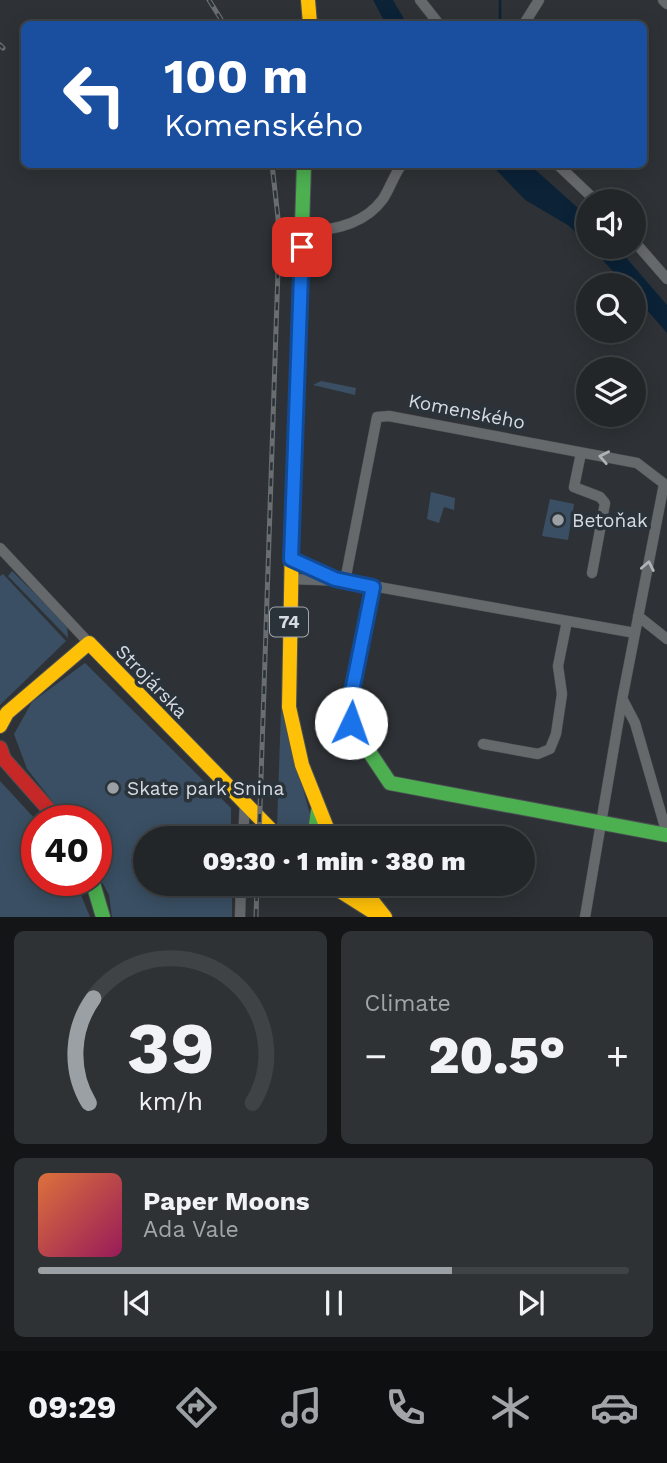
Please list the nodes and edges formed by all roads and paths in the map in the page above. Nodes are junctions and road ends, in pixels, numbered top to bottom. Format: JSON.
{"nodes":[{"id":1,"x":308,"y":0,"type":"edge"},
{"id":2,"x":420,"y":0,"type":"edge"},
{"id":3,"x":539,"y":0,"type":"edge"},
{"id":4,"x":663,"y":0,"type":"edge"},
{"id":5,"x":667,"y":4,"type":"edge"},
{"id":6,"x":310,"y":21,"type":"edge"},
{"id":7,"x":437,"y":21,"type":"edge"},
{"id":8,"x":526,"y":21,"type":"edge"},
{"id":9,"x":304,"y":168,"type":"edge"},
{"id":10,"x":400,"y":168,"type":"edge"},
{"id":11,"x":560,"y":168,"type":"edge"},
{"id":12,"x":583,"y":189,"type":"edge"},
{"id":13,"x":303,"y":231,"type":"junction"},
{"id":14,"x":646,"y":255,"type":"edge"},
{"id":15,"x":667,"y":279,"type":"edge"},
{"id":16,"x":581,"y":453,"type":"junction"},
{"id":17,"x":665,"y":490,"type":"edge"},
{"id":18,"x":0,"y":548,"type":"edge"},
{"id":19,"x":291,"y":559,"type":"junction"},
{"id":20,"x":592,"y":573,"type":"dead end"},
{"id":21,"x":289,"y":579,"type":"junction"},
{"id":22,"x":340,"y":580,"type":"junction"},
{"id":23,"x":373,"y":587,"type":"junction"},
{"id":24,"x":638,"y":616,"type":"junction"},
{"id":25,"x":567,"y":621,"type":"junction"},
{"id":26,"x":635,"y":633,"type":"junction"},
{"id":27,"x":667,"y":639,"type":"edge"},
{"id":28,"x":89,"y":643,"type":"junction"},
{"id":29,"x":622,"y":700,"type":"junction"},
{"id":30,"x":0,"y":726,"type":"edge"},
{"id":31,"x":483,"y":744,"type":"dead end"},
{"id":32,"x":0,"y":748,"type":"edge"},
{"id":33,"x":244,"y":803,"type":"junction"},
{"id":34,"x":45,"y":805,"type":"edge"},
{"id":35,"x":318,"y":811,"type":"junction"},
{"id":36,"x":603,"y":822,"type":"junction"},
{"id":37,"x":243,"y":826,"type":"edge"},
{"id":38,"x":267,"y":826,"type":"edge"},
{"id":39,"x":316,"y":826,"type":"edge"},
{"id":40,"x":325,"y":826,"type":"edge"},
{"id":41,"x":667,"y":834,"type":"edge"},
{"id":42,"x":97,"y":896,"type":"edge"},
{"id":43,"x":241,"y":896,"type":"edge"},
{"id":44,"x":349,"y":896,"type":"edge"},
{"id":45,"x":368,"y":896,"type":"edge"},
{"id":46,"x":103,"y":917,"type":"edge"},
{"id":47,"x":240,"y":917,"type":"edge"},
{"id":48,"x":383,"y":917,"type":"edge"},
{"id":49,"x":585,"y":917,"type":"edge"}],
"edges":[{"from":1,"to":6,"type":"main road"},
{"from":2,"to":7,"type":"street"},
{"from":3,"to":8,"type":"street"},
{"from":4,"to":5,"type":"street"},
{"from":9,"to":13,"type":"main road","number":"74"},
{"from":10,"to":13,"type":"street"},
{"from":11,"to":12,"type":"street"},
{"from":13,"to":19,"type":"main road","number":"74"},
{"from":14,"to":15,"type":"street"},
{"from":17,"to":16,"type":"street","name":"Komenského","one_way":true},
{"from":16,"to":20,"type":"street"},
{"from":16,"to":22,"type":"street","name":"Komenského"},
{"from":24,"to":17,"type":"street","name":"Komenského","one_way":true},
{"from":18,"to":28,"type":"street","name":"Strojárska"},
{"from":19,"to":21,"type":"main road","number":"74"},
{"from":19,"to":22,"type":"street"},
{"from":21,"to":22,"type":"street"},
{"from":21,"to":35,"type":"main road","number":"74"},
{"from":22,"to":23,"type":"street"},
{"from":23,"to":25,"type":"street"},
{"from":23,"to":36,"type":"main road"},
{"from":24,"to":26,"type":"street","name":"Komenského"},
{"from":24,"to":27,"type":"street"},
{"from":25,"to":26,"type":"street"},
{"from":25,"to":31,"type":"street"},
{"from":26,"to":29,"type":"street","name":"Komenského"},
{"from":28,"to":30,"type":"main road"},
{"from":28,"to":33,"type":"main road","name":"Strojárska"},
{"from":29,"to":36,"type":"street","name":"Komenského"},
{"from":29,"to":41,"type":"street"},
{"from":32,"to":34,"type":"main road"},
{"from":33,"to":37,"type":"street"},
{"from":33,"to":38,"type":"main road","name":"Strojárska"},
{"from":35,"to":39,"type":"main road"},
{"from":35,"to":40,"type":"main road","number":"74"},
{"from":36,"to":41,"type":"main road"},
{"from":36,"to":49,"type":"street","name":"Komenského"},
{"from":42,"to":46,"type":"main road"},
{"from":43,"to":47,"type":"street"},
{"from":44,"to":48,"type":"main road"},
{"from":45,"to":48,"type":"main road"}]}
